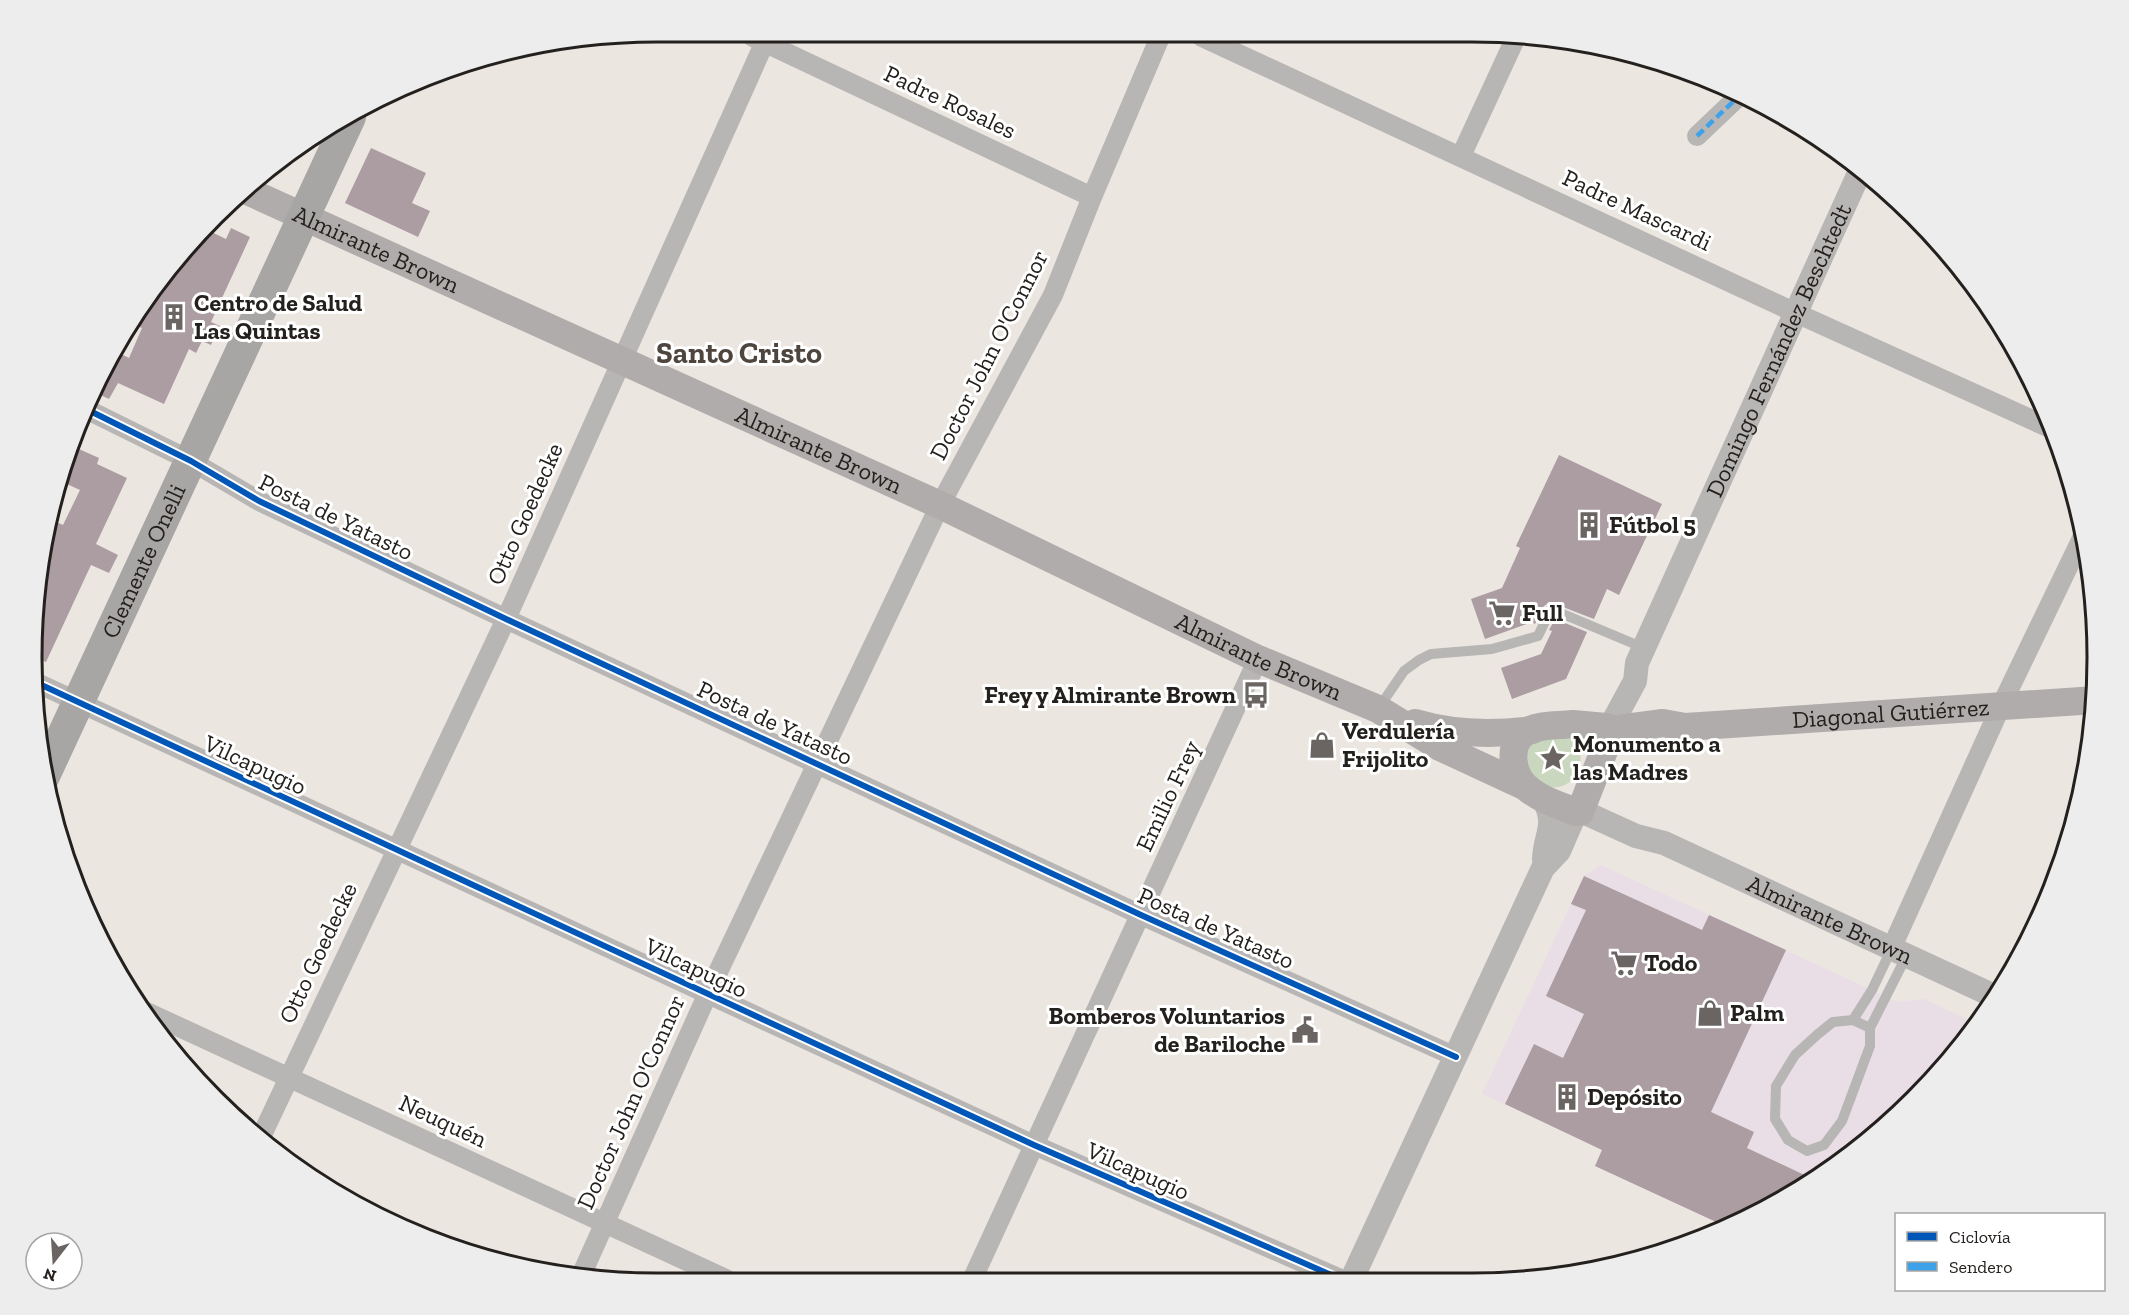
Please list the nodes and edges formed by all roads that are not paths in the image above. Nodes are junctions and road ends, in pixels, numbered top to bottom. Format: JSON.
{"nodes":[{"id":1,"x":761,"y":42,"type":"edge"},
{"id":2,"x":768,"y":42,"type":"edge"},
{"id":3,"x":1158,"y":42,"type":"edge"},
{"id":4,"x":1213,"y":42,"type":"edge"},
{"id":5,"x":1513,"y":43,"type":"edge"},
{"id":6,"x":1735,"y":101,"type":"edge"},
{"id":7,"x":345,"y":127,"type":"edge"},
{"id":8,"x":1697,"y":136,"type":"dead end"},
{"id":9,"x":1461,"y":156,"type":"junction"},
{"id":10,"x":1858,"y":179,"type":"edge"},
{"id":11,"x":253,"y":194,"type":"edge"},
{"id":12,"x":1092,"y":197,"type":"junction"},
{"id":13,"x":303,"y":218,"type":"junction"},
{"id":14,"x":1796,"y":313,"type":"junction"},
{"id":15,"x":622,"y":360,"type":"junction"},
{"id":16,"x":93,"y":412,"type":"edge"},
{"id":17,"x":2041,"y":424,"type":"edge"},
{"id":18,"x":191,"y":460,"type":"junction"},
{"id":19,"x":940,"y":505,"type":"junction"},
{"id":20,"x":2077,"y":548,"type":"edge"},
{"id":21,"x":506,"y":619,"type":"junction"},
{"id":22,"x":1640,"y":655,"type":"junction"},
{"id":23,"x":1258,"y":659,"type":"junction"},
{"id":24,"x":43,"y":686,"type":"edge"},
{"id":25,"x":2086,"y":701,"type":"edge"},
{"id":26,"x":78,"y":702,"type":"junction"},
{"id":27,"x":2001,"y":706,"type":"junction"},
{"id":28,"x":1384,"y":712,"type":"junction"},
{"id":29,"x":1573,"y":724,"type":"junction"},
{"id":30,"x":1532,"y":730,"type":"junction"},
{"id":31,"x":1609,"y":734,"type":"junction"},
{"id":32,"x":51,"y":761,"type":"edge"},
{"id":33,"x":819,"y":763,"type":"junction"},
{"id":34,"x":1592,"y":784,"type":"junction"},
{"id":35,"x":1534,"y":792,"type":"junction"},
{"id":36,"x":1578,"y":812,"type":"junction"},
{"id":37,"x":1664,"y":843,"type":"junction"},
{"id":38,"x":395,"y":850,"type":"junction"},
{"id":39,"x":1543,"y":868,"type":"junction"},
{"id":40,"x":1142,"y":915,"type":"junction"},
{"id":41,"x":1899,"y":951,"type":"junction"},
{"id":42,"x":708,"y":993,"type":"junction"},
{"id":43,"x":1987,"y":993,"type":"edge"},
{"id":44,"x":159,"y":1018,"type":"edge"},
{"id":45,"x":1853,"y":1020,"type":"junction"},
{"id":46,"x":1870,"y":1028,"type":"junction"},
{"id":47,"x":1456,"y":1057,"type":"junction"},
{"id":48,"x":288,"y":1077,"type":"junction"},
{"id":49,"x":264,"y":1130,"type":"edge"},
{"id":50,"x":1034,"y":1145,"type":"junction"},
{"id":51,"x":604,"y":1224,"type":"junction"},
{"id":52,"x":584,"y":1269,"type":"edge"},
{"id":53,"x":713,"y":1273,"type":"edge"},
{"id":54,"x":975,"y":1273,"type":"edge"},
{"id":55,"x":1327,"y":1273,"type":"edge"},
{"id":56,"x":1355,"y":1273,"type":"edge"}],
"edges":[{"from":1,"to":15,"type":"street","name":"Otto Goedecke"},
{"from":2,"to":12,"type":"street","name":"Padre Rosales"},
{"from":3,"to":12,"type":"street","name":"Doctor John O'Connor"},
{"from":4,"to":9,"type":"street","name":"Padre Mascardi"},
{"from":5,"to":9,"type":"street"},
{"from":6,"to":8,"type":"street"},
{"from":7,"to":13,"type":"main road","name":"Clemente Onelli"},
{"from":9,"to":14,"type":"street","name":"Padre Mascardi"},
{"from":10,"to":14,"type":"street","name":"Domingo Fernández Beschtedt"},
{"from":11,"to":13,"type":"main road","name":"Almirante Brown"},
{"from":12,"to":19,"type":"street","name":"Doctor John O'Connor"},
{"from":13,"to":15,"type":"main road","name":"Almirante Brown"},
{"from":13,"to":18,"type":"main road","name":"Clemente Onelli"},
{"from":14,"to":17,"type":"street","name":"Padre Mascardi"},
{"from":14,"to":22,"type":"street","name":"Domingo Fernández Beschtedt"},
{"from":15,"to":19,"type":"main road","name":"Almirante Brown"},
{"from":15,"to":21,"type":"street","name":"Otto Goedecke"},
{"from":16,"to":18,"type":"street","name":"Posta de Yatasto"},
{"from":18,"to":21,"type":"street","name":"Posta de Yatasto"},
{"from":18,"to":26,"type":"main road","name":"Clemente Onelli"},
{"from":19,"to":23,"type":"main road","name":"Almirante Brown"},
{"from":19,"to":33,"type":"street","name":"Doctor John O'Connor"},
{"from":20,"to":27,"type":"street"},
{"from":21,"to":33,"type":"street","name":"Posta de Yatasto"},
{"from":21,"to":38,"type":"street","name":"Otto Goedecke"},
{"from":22,"to":28,"type":"lane"},
{"from":22,"to":29,"type":"street","name":"Domingo Fernández Beschtedt"},
{"from":22,"to":31,"type":"street","name":"Domingo Fernández Beschtedt"},
{"from":23,"to":28,"type":"main road","name":"Almirante Brown"},
{"from":23,"to":40,"type":"street","name":"Emilio Frey"},
{"from":24,"to":26,"type":"street","name":"Vilcapugio"},
{"from":25,"to":27,"type":"main road","name":"Diagonal Gutiérrez"},
{"from":26,"to":32,"type":"main road","name":"Clemente Onelli"},
{"from":26,"to":38,"type":"street","name":"Vilcapugio"},
{"from":27,"to":31,"type":"main road","name":"Diagonal Gutiérrez"},
{"from":27,"to":41,"type":"street"},
{"from":28,"to":30,"type":"main road","name":"Almirante Brown"},
{"from":28,"to":35,"type":"main road","name":"Almirante Brown"},
{"from":29,"to":30,"type":"main road","name":"Almirante Brown"},
{"from":29,"to":31,"type":"main road","name":"Almirante Brown"},
{"from":30,"to":35,"type":"main road"},
{"from":31,"to":34,"type":"main road"},
{"from":33,"to":40,"type":"street","name":"Posta de Yatasto"},
{"from":33,"to":42,"type":"street","name":"Doctor John O'Connor"},
{"from":34,"to":36,"type":"main road"},
{"from":34,"to":37,"type":"street","name":"Almirante Brown"},
{"from":35,"to":36,"type":"main road","name":"Almirante Brown"},
{"from":35,"to":39,"type":"street"},
{"from":36,"to":37,"type":"street","name":"Almirante Brown"},
{"from":36,"to":39,"type":"street"},
{"from":37,"to":41,"type":"street","name":"Almirante Brown"},
{"from":38,"to":42,"type":"street","name":"Vilcapugio"},
{"from":38,"to":48,"type":"street","name":"Otto Goedecke"},
{"from":39,"to":47,"type":"street"},
{"from":40,"to":47,"type":"street","name":"Posta de Yatasto"},
{"from":40,"to":50,"type":"street","name":"Emilio Frey"},
{"from":41,"to":43,"type":"street","name":"Almirante Brown"},
{"from":41,"to":45,"type":"lane"},
{"from":41,"to":46,"type":"lane"},
{"from":42,"to":50,"type":"street","name":"Vilcapugio"},
{"from":42,"to":51,"type":"street","name":"Doctor John O'Connor"},
{"from":44,"to":48,"type":"street","name":"Neuquén"},
{"from":45,"to":46,"type":"lane"},
{"from":45,"to":46,"type":"lane"},
{"from":47,"to":56,"type":"street"},
{"from":48,"to":49,"type":"street","name":"Otto Goedecke"},
{"from":48,"to":51,"type":"street","name":"Neuquén"},
{"from":50,"to":54,"type":"street","name":"Emilio Frey"},
{"from":50,"to":55,"type":"street","name":"Vilcapugio"},
{"from":51,"to":52,"type":"street","name":"Doctor John O'Connor"},
{"from":51,"to":53,"type":"street","name":"Neuquén"}]}
